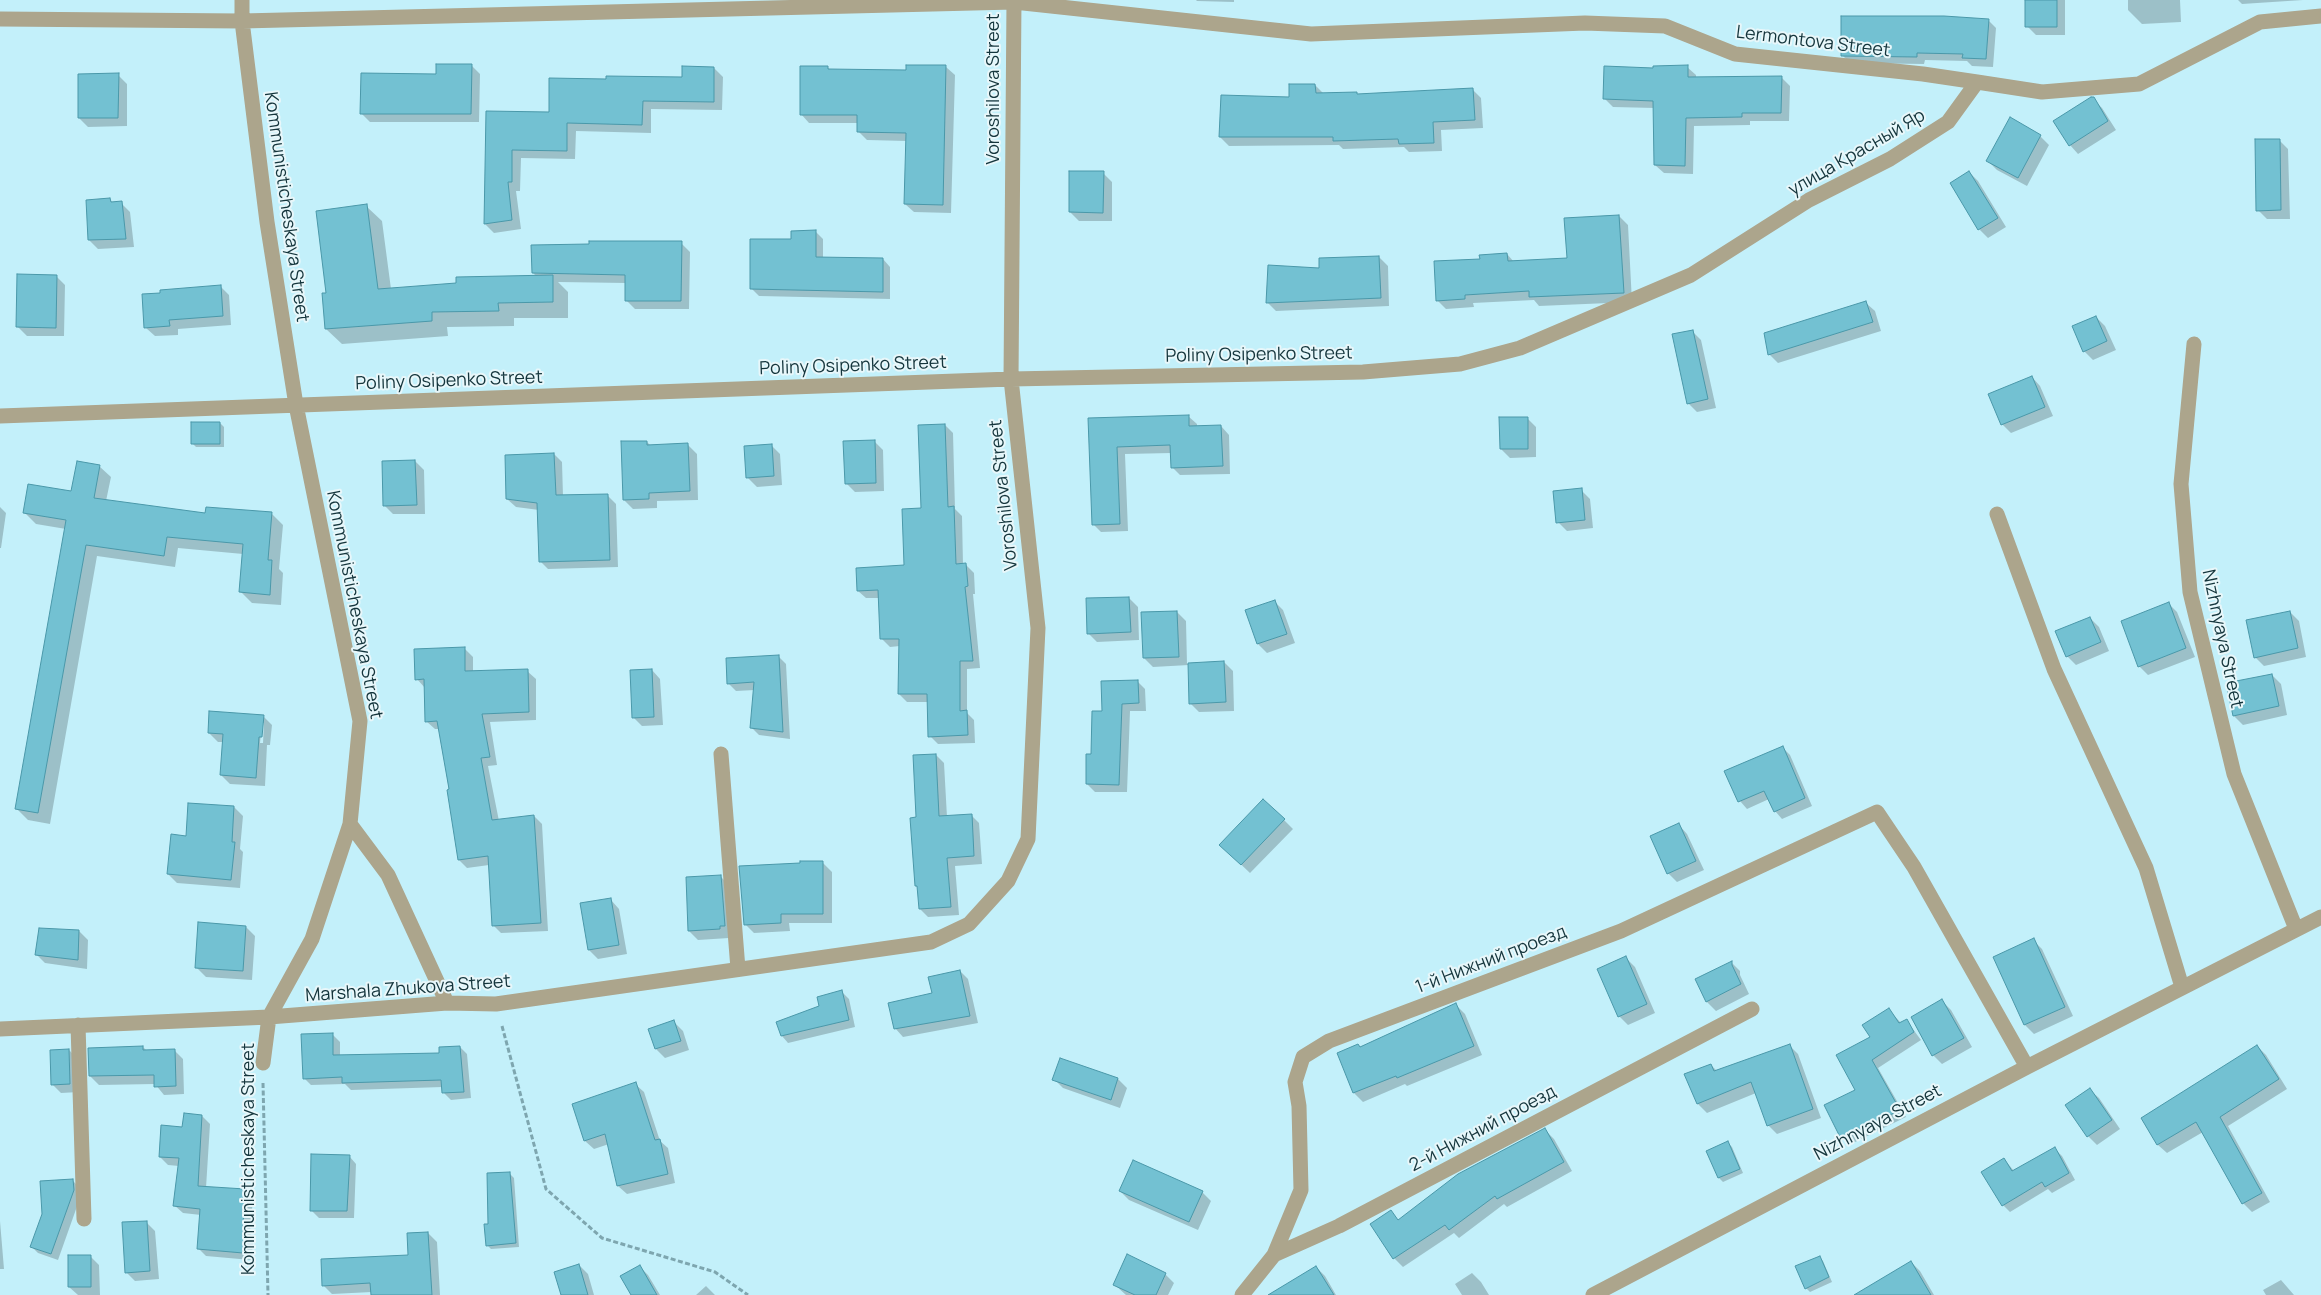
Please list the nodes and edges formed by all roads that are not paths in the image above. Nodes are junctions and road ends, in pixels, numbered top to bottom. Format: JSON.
{"nodes":[{"id":1,"x":242,"y":0,"type":"edge"},
{"id":2,"x":1014,"y":1,"type":"edge"},
{"id":3,"x":2321,"y":16,"type":"edge"},
{"id":4,"x":0,"y":19,"type":"edge"},
{"id":5,"x":242,"y":22,"type":"junction"},
{"id":6,"x":1977,"y":82,"type":"junction"},
{"id":7,"x":1691,"y":275,"type":"joint"},
{"id":8,"x":2194,"y":344,"type":"dead end"},
{"id":9,"x":1011,"y":379,"type":"junction"},
{"id":10,"x":296,"y":405,"type":"junction"},
{"id":11,"x":0,"y":416,"type":"edge"},
{"id":12,"x":1997,"y":514,"type":"dead end"},
{"id":13,"x":721,"y":754,"type":"dead end"},
{"id":14,"x":350,"y":824,"type":"junction"},
{"id":15,"x":2321,"y":917,"type":"edge"},
{"id":16,"x":2296,"y":929,"type":"junction"},
{"id":17,"x":930,"y":942,"type":"joint"},
{"id":18,"x":738,"y":969,"type":"junction"},
{"id":19,"x":2182,"y":987,"type":"junction"},
{"id":20,"x":447,"y":1003,"type":"junction"},
{"id":21,"x":1752,"y":1009,"type":"dead end"},
{"id":22,"x":269,"y":1017,"type":"junction"},
{"id":23,"x":78,"y":1025,"type":"junction"},
{"id":24,"x":0,"y":1029,"type":"edge"},
{"id":25,"x":263,"y":1063,"type":"road end"},
{"id":26,"x":2027,"y":1067,"type":"junction"},
{"id":27,"x":84,"y":1219,"type":"dead end"},
{"id":28,"x":1274,"y":1255,"type":"junction"},
{"id":29,"x":1242,"y":1295,"type":"edge"},
{"id":30,"x":1593,"y":1295,"type":"edge"}],
"edges":[{"from":1,"to":5,"type":"street","name":"Kommunisticheskaya Street"},
{"from":2,"to":5,"type":"street","name":"Lermontova Street"},
{"from":2,"to":6,"type":"street","name":"Lermontova Street"},
{"from":2,"to":9,"type":"street","name":"Voroshilova Street"},
{"from":3,"to":6,"type":"street"},
{"from":4,"to":5,"type":"street","name":"Lermontova Street"},
{"from":5,"to":10,"type":"street","name":"Kommunisticheskaya Street"},
{"from":6,"to":7,"type":"street","name":"улица Красный Яр"},
{"from":7,"to":9,"type":"street","name":"Poliny Osipenko Street"},
{"from":8,"to":16,"type":"street","name":"Nizhnyaya Street"},
{"from":9,"to":10,"type":"street","name":"Poliny Osipenko Street"},
{"from":9,"to":17,"type":"street","name":"Voroshilova Street"},
{"from":10,"to":11,"type":"street","name":"Poliny Osipenko Street"},
{"from":10,"to":14,"type":"street","name":"Kommunisticheskaya Street"},
{"from":12,"to":19,"type":"street"},
{"from":13,"to":18,"type":"street"},
{"from":14,"to":20,"type":"street"},
{"from":14,"to":22,"type":"street","name":"Kommunisticheskaya Street"},
{"from":15,"to":16,"type":"street","name":"Nizhnyaya Street"},
{"from":16,"to":19,"type":"street","name":"Nizhnyaya Street"},
{"from":17,"to":18,"type":"street","name":"Marshala Zhukova Street"},
{"from":18,"to":20,"type":"street","name":"Marshala Zhukova Street"},
{"from":19,"to":26,"type":"street","name":"Nizhnyaya Street"},
{"from":20,"to":22,"type":"street","name":"Marshala Zhukova Street"},
{"from":21,"to":28,"type":"street","name":"2-й Нижний проезд"},
{"from":22,"to":23,"type":"street","name":"Marshala Zhukova Street"},
{"from":22,"to":25,"type":"street","name":"Kommunisticheskaya Street"},
{"from":23,"to":24,"type":"street","name":"Marshala Zhukova Street"},
{"from":23,"to":27,"type":"street"},
{"from":26,"to":28,"type":"street","name":"1-й Нижний проезд"},
{"from":26,"to":30,"type":"street","name":"Nizhnyaya Street"},
{"from":28,"to":29,"type":"street","name":"2-й Нижний проезд"}]}
